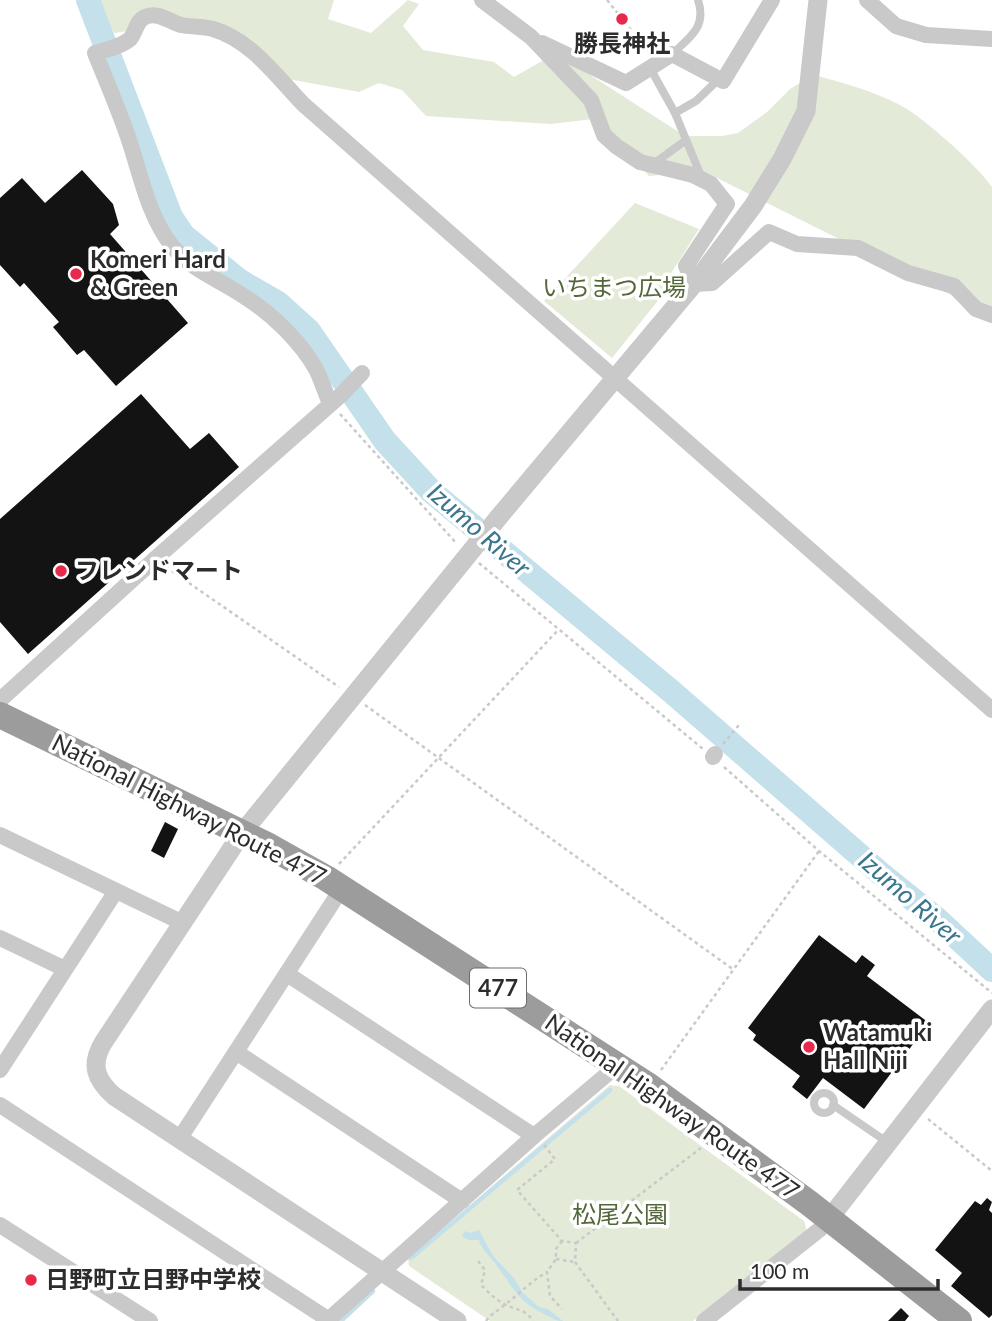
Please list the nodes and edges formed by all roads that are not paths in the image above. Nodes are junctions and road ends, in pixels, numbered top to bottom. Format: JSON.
{"nodes":[{"id":1,"x":482,"y":0,"type":"edge"},
{"id":2,"x":698,"y":0,"type":"edge"},
{"id":3,"x":772,"y":0,"type":"edge"},
{"id":4,"x":818,"y":0,"type":"edge"},
{"id":5,"x":867,"y":0,"type":"edge"},
{"id":6,"x":531,"y":37,"type":"junction"},
{"id":7,"x":992,"y":39,"type":"edge"},
{"id":8,"x":672,"y":54,"type":"junction"},
{"id":9,"x":654,"y":65,"type":"junction"},
{"id":10,"x":719,"y":79,"type":"junction"},
{"id":11,"x":675,"y":113,"type":"junction"},
{"id":12,"x":687,"y":140,"type":"junction"},
{"id":13,"x":651,"y":166,"type":"junction"},
{"id":14,"x":702,"y":180,"type":"junction"},
{"id":15,"x":694,"y":284,"type":"junction"},
{"id":16,"x":992,"y":315,"type":"edge"},
{"id":17,"x":362,"y":373,"type":"dead end"},
{"id":18,"x":615,"y":378,"type":"junction"},
{"id":19,"x":336,"y":399,"type":"junction"},
{"id":20,"x":0,"y":700,"type":"edge"},
{"id":21,"x":992,"y":710,"type":"edge"},
{"id":22,"x":0,"y":715,"type":"edge"},
{"id":23,"x":242,"y":834,"type":"junction"},
{"id":24,"x":0,"y":835,"type":"edge"},
{"id":25,"x":334,"y":883,"type":"junction"},
{"id":26,"x":116,"y":891,"type":"junction"},
{"id":27,"x":183,"y":923,"type":"junction"},
{"id":28,"x":0,"y":937,"type":"edge"},
{"id":29,"x":65,"y":969,"type":"junction"},
{"id":30,"x":288,"y":974,"type":"junction"},
{"id":31,"x":992,"y":1009,"type":"edge"},
{"id":32,"x":7,"y":1046,"type":"edge"},
{"id":33,"x":236,"y":1052,"type":"junction"},
{"id":34,"x":618,"y":1065,"type":"junction"},
{"id":35,"x":0,"y":1070,"type":"edge"},
{"id":36,"x":0,"y":1105,"type":"edge"},
{"id":37,"x":833,"y":1105,"type":"dead end"},
{"id":38,"x":534,"y":1136,"type":"junction"},
{"id":39,"x":180,"y":1138,"type":"junction"},
{"id":40,"x":887,"y":1142,"type":"junction"},
{"id":41,"x":462,"y":1201,"type":"junction"},
{"id":42,"x":829,"y":1219,"type":"junction"},
{"id":43,"x":0,"y":1225,"type":"edge"},
{"id":44,"x":382,"y":1271,"type":"junction"},
{"id":45,"x":328,"y":1320,"type":"edge"},
{"id":46,"x":150,"y":1321,"type":"edge"},
{"id":47,"x":457,"y":1321,"type":"edge"},
{"id":48,"x":704,"y":1321,"type":"edge"},
{"id":49,"x":959,"y":1321,"type":"edge"}],
"edges":[{"from":1,"to":6,"type":"street"},
{"from":2,"to":8,"type":"lane"},
{"from":3,"to":10,"type":"street"},
{"from":4,"to":15,"type":"street"},
{"from":5,"to":7,"type":"street"},
{"from":6,"to":9,"type":"street"},
{"from":6,"to":13,"type":"street"},
{"from":8,"to":9,"type":"street"},
{"from":8,"to":10,"type":"street"},
{"from":9,"to":11,"type":"lane"},
{"from":10,"to":11,"type":"lane"},
{"from":11,"to":12,"type":"lane"},
{"from":12,"to":13,"type":"lane"},
{"from":12,"to":14,"type":"lane"},
{"from":13,"to":14,"type":"street"},
{"from":14,"to":15,"type":"street"},
{"from":15,"to":16,"type":"street"},
{"from":15,"to":18,"type":"street"},
{"from":17,"to":19,"type":"street"},
{"from":18,"to":19,"type":"street"},
{"from":18,"to":21,"type":"street"},
{"from":18,"to":23,"type":"street"},
{"from":19,"to":20,"type":"street"},
{"from":22,"to":23,"type":"highway","name":"National Highway Route 477","number":"477"},
{"from":23,"to":25,"type":"highway","name":"National Highway Route 477","number":"477"},
{"from":23,"to":27,"type":"street"},
{"from":24,"to":26,"type":"street"},
{"from":25,"to":30,"type":"street"},
{"from":25,"to":34,"type":"highway","name":"National Highway Route 477","number":"477"},
{"from":26,"to":27,"type":"street"},
{"from":26,"to":29,"type":"street"},
{"from":27,"to":39,"type":"street"},
{"from":28,"to":29,"type":"street"},
{"from":29,"to":32,"type":"street"},
{"from":30,"to":33,"type":"street"},
{"from":30,"to":38,"type":"street"},
{"from":31,"to":40,"type":"street"},
{"from":32,"to":35,"type":"street"},
{"from":33,"to":39,"type":"street"},
{"from":33,"to":41,"type":"street"},
{"from":34,"to":38,"type":"street"},
{"from":34,"to":42,"type":"highway","name":"National Highway Route 477","number":"477"},
{"from":36,"to":45,"type":"street"},
{"from":37,"to":40,"type":"lane"},
{"from":38,"to":41,"type":"street"},
{"from":39,"to":44,"type":"street"},
{"from":40,"to":42,"type":"street"},
{"from":41,"to":44,"type":"street"},
{"from":42,"to":48,"type":"street"},
{"from":42,"to":49,"type":"highway","name":"National Highway Route 477","number":"477"},
{"from":43,"to":46,"type":"street"},
{"from":44,"to":45,"type":"street"},
{"from":44,"to":47,"type":"street"}]}
